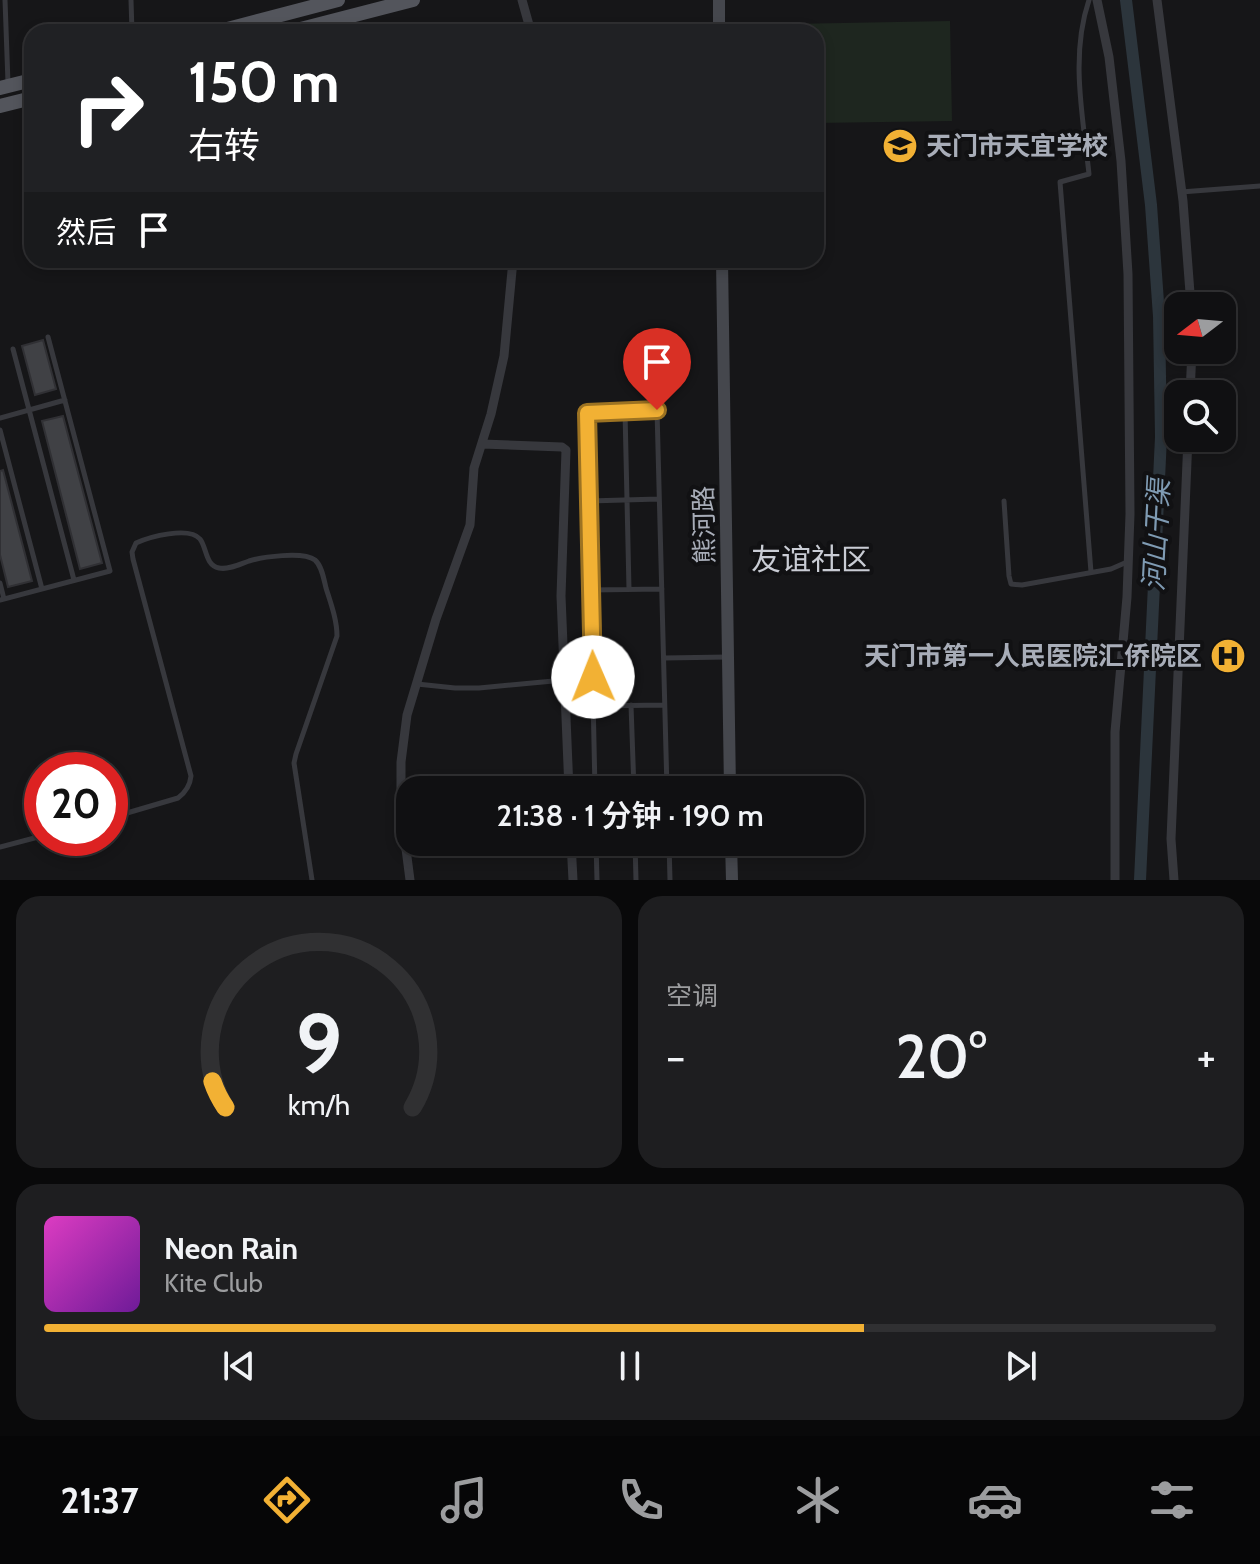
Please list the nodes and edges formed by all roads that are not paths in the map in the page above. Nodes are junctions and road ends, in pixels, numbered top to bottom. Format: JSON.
{"nodes":[{"id":1,"x":5,"y":0,"type":"edge"},
{"id":2,"x":131,"y":0,"type":"edge"},
{"id":3,"x":338,"y":0,"type":"edge"},
{"id":4,"x":413,"y":0,"type":"edge"},
{"id":5,"x":522,"y":0,"type":"edge"},
{"id":6,"x":719,"y":0,"type":"edge"},
{"id":7,"x":1089,"y":0,"type":"edge"},
{"id":8,"x":1097,"y":0,"type":"edge"},
{"id":9,"x":1157,"y":0,"type":"edge"},
{"id":10,"x":132,"y":24,"type":"edge"},
{"id":11,"x":246,"y":24,"type":"edge"},
{"id":12,"x":320,"y":24,"type":"edge"},
{"id":13,"x":529,"y":24,"type":"edge"},
{"id":14,"x":719,"y":24,"type":"edge"},
{"id":15,"x":24,"y":82,"type":"edge"},
{"id":16,"x":4,"y":87,"type":"edge"},
{"id":17,"x":24,"y":100,"type":"edge"},
{"id":18,"x":0,"y":106,"type":"edge"},
{"id":19,"x":1260,"y":186,"type":"edge"},
{"id":20,"x":1181,"y":192,"type":"junction"},
{"id":21,"x":512,"y":268,"type":"edge"},
{"id":22,"x":722,"y":268,"type":"edge"},
{"id":23,"x":1190,"y":292,"type":"edge"},
{"id":24,"x":48,"y":337,"type":"dead end"},
{"id":25,"x":13,"y":349,"type":"dead end"},
{"id":26,"x":65,"y":400,"type":"junction"},
{"id":27,"x":29,"y":410,"type":"junction"},
{"id":28,"x":625,"y":411,"type":"junction"},
{"id":29,"x":0,"y":418,"type":"edge"},
{"id":30,"x":0,"y":430,"type":"edge"},
{"id":31,"x":482,"y":444,"type":"junction"},
{"id":32,"x":1187,"y":452,"type":"edge"},
{"id":33,"x":659,"y":499,"type":"junction"},
{"id":34,"x":627,"y":500,"type":"junction"},
{"id":35,"x":589,"y":501,"type":"junction"},
{"id":36,"x":1004,"y":501,"type":"dead end"},
{"id":37,"x":1128,"y":561,"type":"junction"},
{"id":38,"x":1091,"y":572,"type":"junction"},
{"id":39,"x":74,"y":580,"type":"junction"},
{"id":40,"x":0,"y":583,"type":"edge"},
{"id":41,"x":42,"y":589,"type":"junction"},
{"id":42,"x":629,"y":589,"type":"junction"},
{"id":43,"x":662,"y":589,"type":"junction"},
{"id":44,"x":591,"y":590,"type":"junction"},
{"id":45,"x":2,"y":600,"type":"edge"},
{"id":46,"x":728,"y":657,"type":"junction"},
{"id":47,"x":664,"y":658,"type":"junction"},
{"id":48,"x":564,"y":680,"type":"junction"},
{"id":49,"x":416,"y":684,"type":"junction"},
{"id":50,"x":631,"y":705,"type":"junction"},
{"id":51,"x":665,"y":705,"type":"junction"},
{"id":52,"x":593,"y":706,"type":"junction"},
{"id":53,"x":568,"y":776,"type":"edge"},
{"id":54,"x":595,"y":776,"type":"edge"},
{"id":55,"x":634,"y":776,"type":"edge"},
{"id":56,"x":667,"y":776,"type":"edge"},
{"id":57,"x":730,"y":776,"type":"edge"},
{"id":58,"x":128,"y":813,"type":"edge"},
{"id":59,"x":24,"y":841,"type":"edge"},
{"id":60,"x":0,"y":847,"type":"edge"},
{"id":61,"x":572,"y":856,"type":"edge"},
{"id":62,"x":596,"y":856,"type":"edge"},
{"id":63,"x":635,"y":856,"type":"edge"},
{"id":64,"x":669,"y":856,"type":"edge"},
{"id":65,"x":731,"y":856,"type":"edge"},
{"id":66,"x":312,"y":880,"type":"edge"},
{"id":67,"x":410,"y":880,"type":"edge"},
{"id":68,"x":573,"y":880,"type":"edge"},
{"id":69,"x":597,"y":880,"type":"edge"},
{"id":70,"x":636,"y":880,"type":"edge"},
{"id":71,"x":670,"y":880,"type":"edge"},
{"id":72,"x":732,"y":880,"type":"edge"},
{"id":73,"x":1115,"y":880,"type":"edge"},
{"id":74,"x":1174,"y":880,"type":"edge"}],
"edges":[{"from":1,"to":16,"type":"lane"},
{"from":2,"to":10,"type":"lane"},
{"from":3,"to":11,"type":"main road"},
{"from":4,"to":12,"type":"main road"},
{"from":5,"to":13,"type":"street"},
{"from":6,"to":14,"type":"street"},
{"from":7,"to":38,"type":"lane"},
{"from":8,"to":37,"type":"street"},
{"from":9,"to":20,"type":"street"},
{"from":15,"to":16,"type":"main road"},
{"from":17,"to":18,"type":"main road"},
{"from":19,"to":20,"type":"lane"},
{"from":20,"to":23,"type":"street"},
{"from":21,"to":31,"type":"street"},
{"from":22,"to":46,"type":"street","name":"熊河路"},
{"from":24,"to":26,"type":"lane"},
{"from":25,"to":27,"type":"lane"},
{"from":26,"to":27,"type":"lane"},
{"from":26,"to":39,"type":"lane"},
{"from":27,"to":29,"type":"lane"},
{"from":27,"to":39,"type":"lane"},
{"from":28,"to":33,"type":"lane"},
{"from":28,"to":34,"type":"lane"},
{"from":28,"to":35,"type":"lane"},
{"from":30,"to":41,"type":"lane"},
{"from":31,"to":48,"type":"street"},
{"from":31,"to":49,"type":"street"},
{"from":32,"to":74,"type":"street"},
{"from":33,"to":34,"type":"lane"},
{"from":33,"to":43,"type":"lane"},
{"from":34,"to":35,"type":"lane"},
{"from":34,"to":42,"type":"lane"},
{"from":35,"to":44,"type":"lane"},
{"from":36,"to":38,"type":"lane"},
{"from":37,"to":38,"type":"lane"},
{"from":37,"to":73,"type":"street"},
{"from":39,"to":41,"type":"lane"},
{"from":40,"to":45,"type":"lane"},
{"from":41,"to":45,"type":"lane"},
{"from":42,"to":43,"type":"lane"},
{"from":42,"to":44,"type":"lane"},
{"from":43,"to":47,"type":"lane"},
{"from":44,"to":52,"type":"lane"},
{"from":46,"to":47,"type":"lane"},
{"from":46,"to":57,"type":"street","name":"熊河路"},
{"from":47,"to":51,"type":"lane"},
{"from":48,"to":49,"type":"lane"},
{"from":48,"to":53,"type":"street"},
{"from":49,"to":67,"type":"street"},
{"from":50,"to":51,"type":"lane"},
{"from":50,"to":52,"type":"lane"},
{"from":50,"to":55,"type":"lane"},
{"from":51,"to":56,"type":"lane"},
{"from":52,"to":54,"type":"lane"},
{"from":58,"to":66,"type":"lane"},
{"from":59,"to":60,"type":"lane"},
{"from":61,"to":68,"type":"street"},
{"from":62,"to":69,"type":"lane"},
{"from":63,"to":70,"type":"lane"},
{"from":64,"to":71,"type":"lane"},
{"from":65,"to":72,"type":"street"}]}
